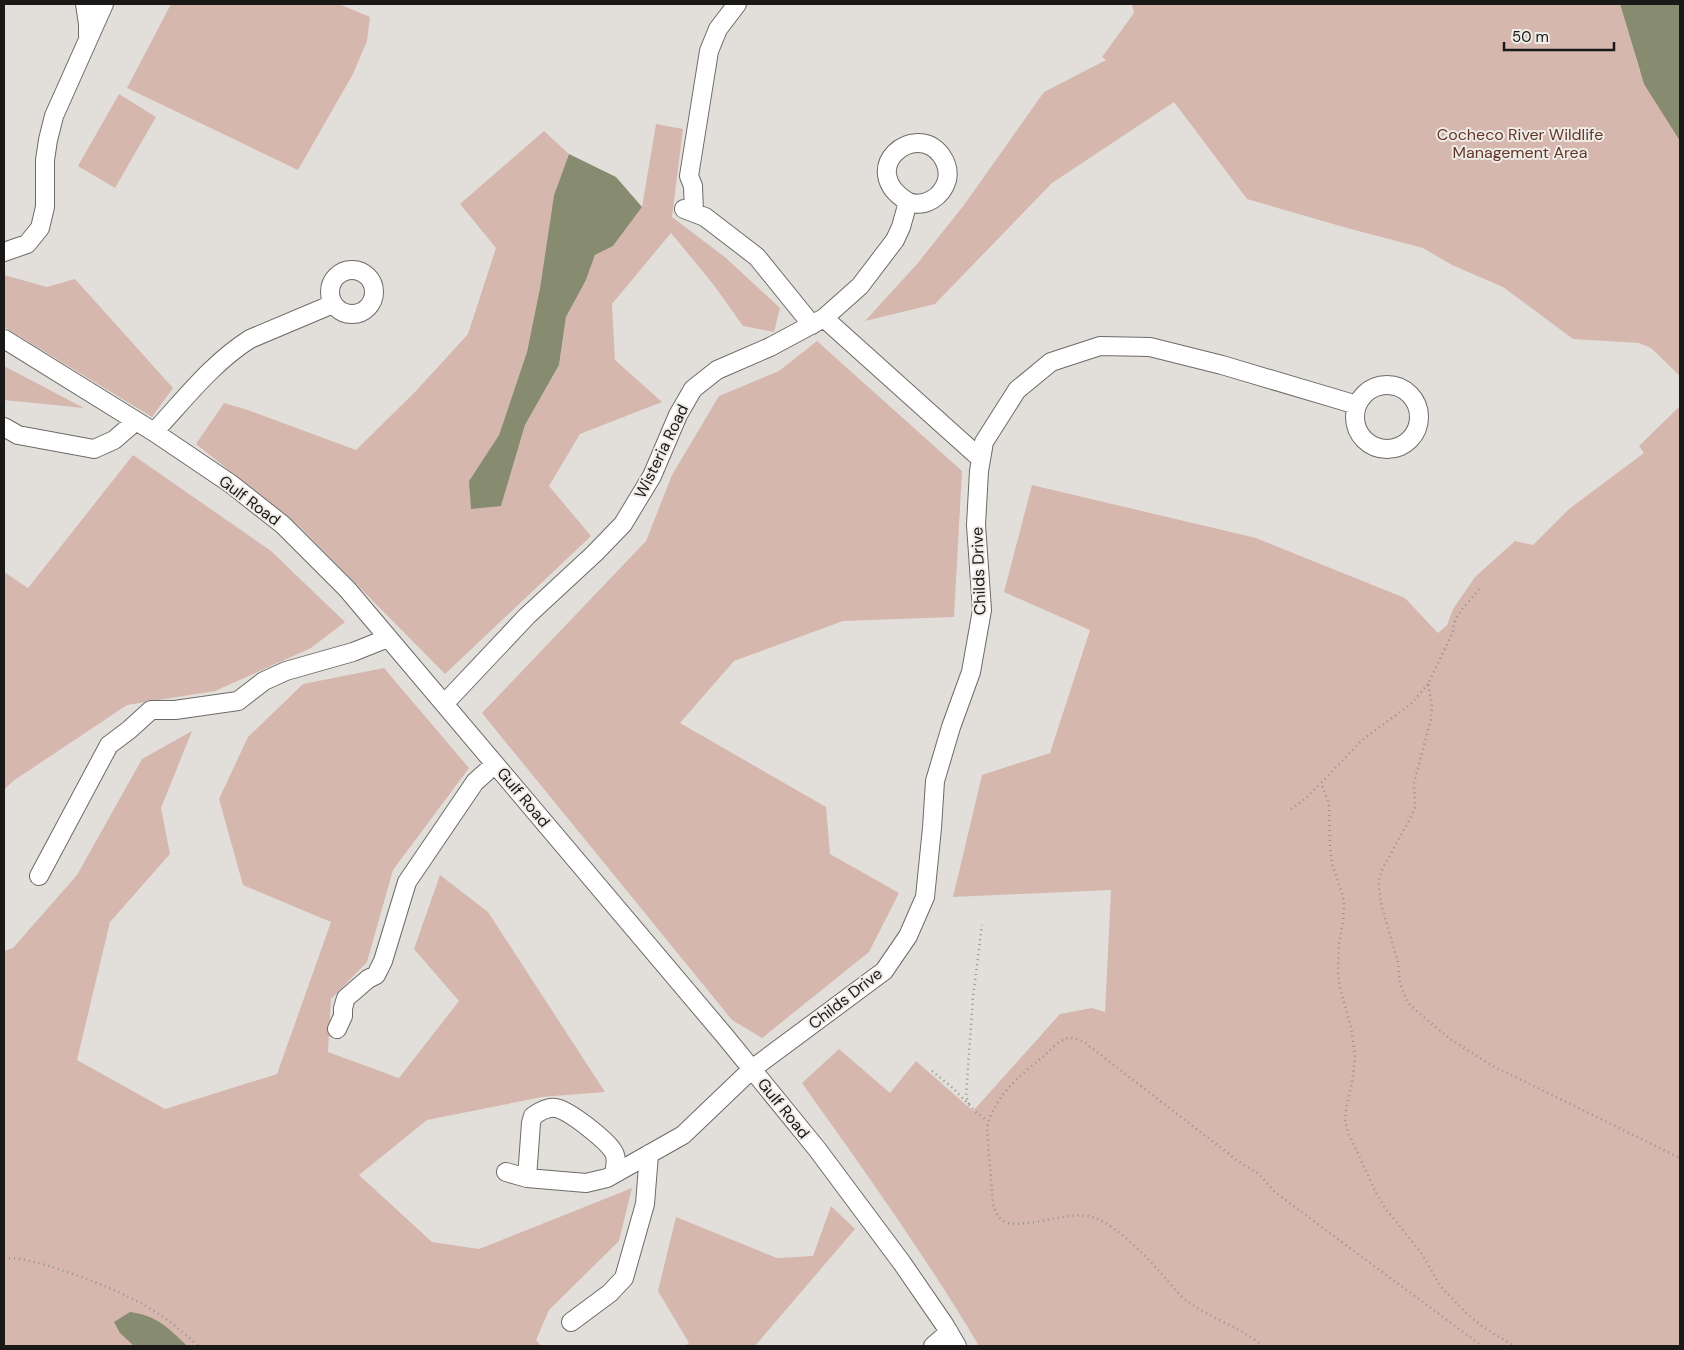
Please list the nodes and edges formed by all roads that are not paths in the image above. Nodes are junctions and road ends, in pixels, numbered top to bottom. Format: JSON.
{"nodes":[{"id":1,"x":85,"y":4,"type":"edge"},
{"id":2,"x":104,"y":4,"type":"edge"},
{"id":3,"x":738,"y":4,"type":"edge"},
{"id":4,"x":88,"y":40,"type":"junction"},
{"id":5,"x":908,"y":202,"type":"dead end"},
{"id":6,"x":4,"y":252,"type":"edge"},
{"id":7,"x":333,"y":304,"type":"dead end"},
{"id":8,"x":818,"y":322,"type":"junction"},
{"id":9,"x":4,"y":338,"type":"edge"},
{"id":10,"x":1357,"y":405,"type":"dead end"},
{"id":11,"x":136,"y":421,"type":"junction"},
{"id":12,"x":4,"y":427,"type":"edge"},
{"id":13,"x":154,"y":432,"type":"junction"},
{"id":14,"x":981,"y":459,"type":"junction"},
{"id":15,"x":388,"y":638,"type":"junction"},
{"id":16,"x":444,"y":704,"type":"junction"},
{"id":17,"x":495,"y":764,"type":"junction"},
{"id":18,"x":39,"y":876,"type":"dead end"},
{"id":19,"x":337,"y":1029,"type":"dead end"},
{"id":20,"x":752,"y":1069,"type":"junction"},
{"id":21,"x":613,"y":1151,"type":"junction"},
{"id":22,"x":644,"y":1157,"type":"junction"},
{"id":23,"x":506,"y":1172,"type":"dead end"},
{"id":24,"x":614,"y":1174,"type":"junction"},
{"id":25,"x":527,"y":1178,"type":"junction"},
{"id":26,"x":570,"y":1322,"type":"dead end"},
{"id":27,"x":953,"y":1339,"type":"edge"},
{"id":28,"x":933,"y":1346,"type":"edge"}],
"edges":[{"from":1,"to":4,"type":"street"},
{"from":2,"to":4,"type":"street"},
{"from":3,"to":8,"type":"street"},
{"from":4,"to":6,"type":"street"},
{"from":5,"to":8,"type":"street","name":"Wisteria Road"},
{"from":7,"to":13,"type":"street"},
{"from":8,"to":14,"type":"street"},
{"from":8,"to":16,"type":"street","name":"Wisteria Road"},
{"from":9,"to":11,"type":"street","name":"Gulf Road"},
{"from":10,"to":14,"type":"street","name":"Childs Drive"},
{"from":11,"to":12,"type":"street"},
{"from":11,"to":13,"type":"street","name":"Gulf Road"},
{"from":13,"to":15,"type":"street","name":"Gulf Road"},
{"from":14,"to":20,"type":"street","name":"Childs Drive"},
{"from":15,"to":16,"type":"street","name":"Gulf Road"},
{"from":15,"to":18,"type":"street"},
{"from":16,"to":17,"type":"street","name":"Gulf Road"},
{"from":17,"to":19,"type":"street"},
{"from":17,"to":20,"type":"street","name":"Gulf Road"},
{"from":20,"to":22,"type":"street","name":"Childs Drive"},
{"from":20,"to":27,"type":"street","name":"Gulf Road"},
{"from":21,"to":22,"type":"street"},
{"from":21,"to":24,"type":"street"},
{"from":21,"to":25,"type":"street"},
{"from":22,"to":24,"type":"street","name":"Childs Drive"},
{"from":22,"to":26,"type":"street"},
{"from":23,"to":25,"type":"street","name":"Childs Drive"},
{"from":24,"to":25,"type":"street","name":"Childs Drive"},
{"from":27,"to":28,"type":"street"}]}
